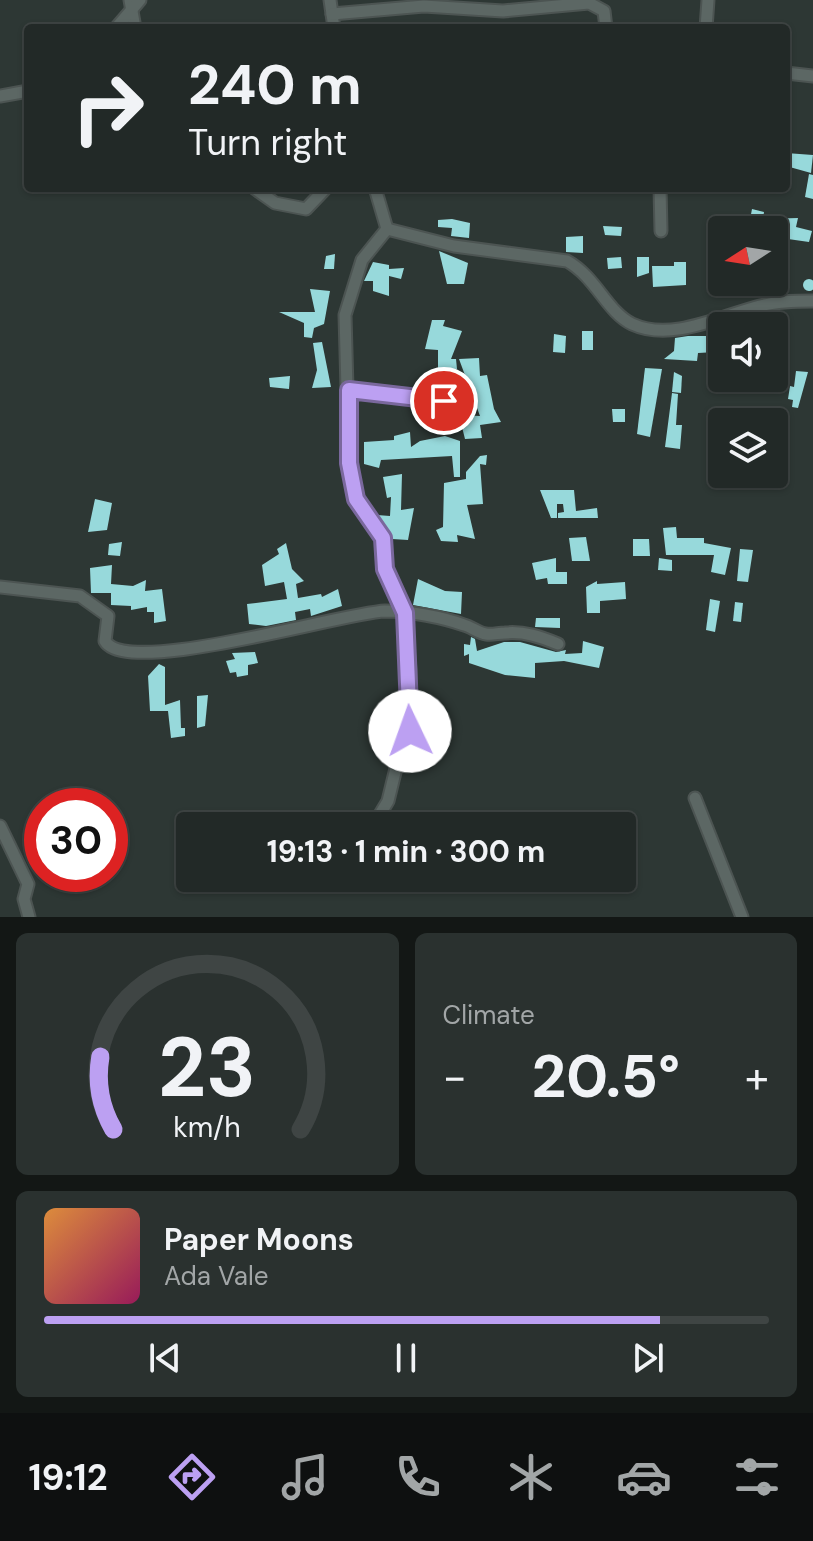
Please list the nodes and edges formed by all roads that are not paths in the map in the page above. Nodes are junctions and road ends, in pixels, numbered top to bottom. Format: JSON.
{"nodes":[{"id":1,"x":140,"y":0,"type":"edge"},
{"id":2,"x":330,"y":0,"type":"edge"},
{"id":3,"x":708,"y":0,"type":"edge"},
{"id":4,"x":131,"y":6,"type":"edge"},
{"id":5,"x":332,"y":14,"type":"junction"},
{"id":6,"x":119,"y":24,"type":"edge"},
{"id":7,"x":333,"y":24,"type":"edge"},
{"id":8,"x":606,"y":24,"type":"edge"},
{"id":9,"x":706,"y":24,"type":"edge"},
{"id":10,"x":790,"y":73,"type":"edge"},
{"id":11,"x":813,"y":76,"type":"edge"},
{"id":12,"x":24,"y":92,"type":"edge"},
{"id":13,"x":0,"y":96,"type":"edge"},
{"id":14,"x":260,"y":192,"type":"edge"},
{"id":15,"x":322,"y":192,"type":"edge"},
{"id":16,"x":376,"y":192,"type":"edge"},
{"id":17,"x":660,"y":192,"type":"edge"},
{"id":18,"x":387,"y":229,"type":"junction"},
{"id":19,"x":661,"y":231,"type":"dead end"},
{"id":20,"x":813,"y":301,"type":"edge"},
{"id":21,"x":349,"y":390,"type":"junction"},
{"id":22,"x":444,"y":401,"type":"dead end"},
{"id":23,"x":0,"y":587,"type":"edge"},
{"id":24,"x":405,"y":613,"type":"junction"},
{"id":25,"x":558,"y":644,"type":"dead end"},
{"id":26,"x":695,"y":798,"type":"dead end"},
{"id":27,"x":381,"y":812,"type":"edge"},
{"id":28,"x":0,"y":826,"type":"edge"},
{"id":29,"x":29,"y":917,"type":"edge"},
{"id":30,"x":742,"y":917,"type":"edge"}],
"edges":[{"from":1,"to":4,"type":"street"},
{"from":2,"to":5,"type":"street"},
{"from":3,"to":9,"type":"street"},
{"from":4,"to":6,"type":"street"},
{"from":5,"to":7,"type":"street"},
{"from":5,"to":8,"type":"street"},
{"from":10,"to":11,"type":"street"},
{"from":12,"to":13,"type":"street"},
{"from":14,"to":15,"type":"street"},
{"from":16,"to":18,"type":"street"},
{"from":17,"to":19,"type":"street"},
{"from":18,"to":20,"type":"street"},
{"from":18,"to":21,"type":"street"},
{"from":21,"to":22,"type":"street"},
{"from":21,"to":24,"type":"street"},
{"from":23,"to":24,"type":"street"},
{"from":24,"to":25,"type":"street"},
{"from":24,"to":27,"type":"street"},
{"from":26,"to":30,"type":"street"},
{"from":28,"to":29,"type":"street"}]}
